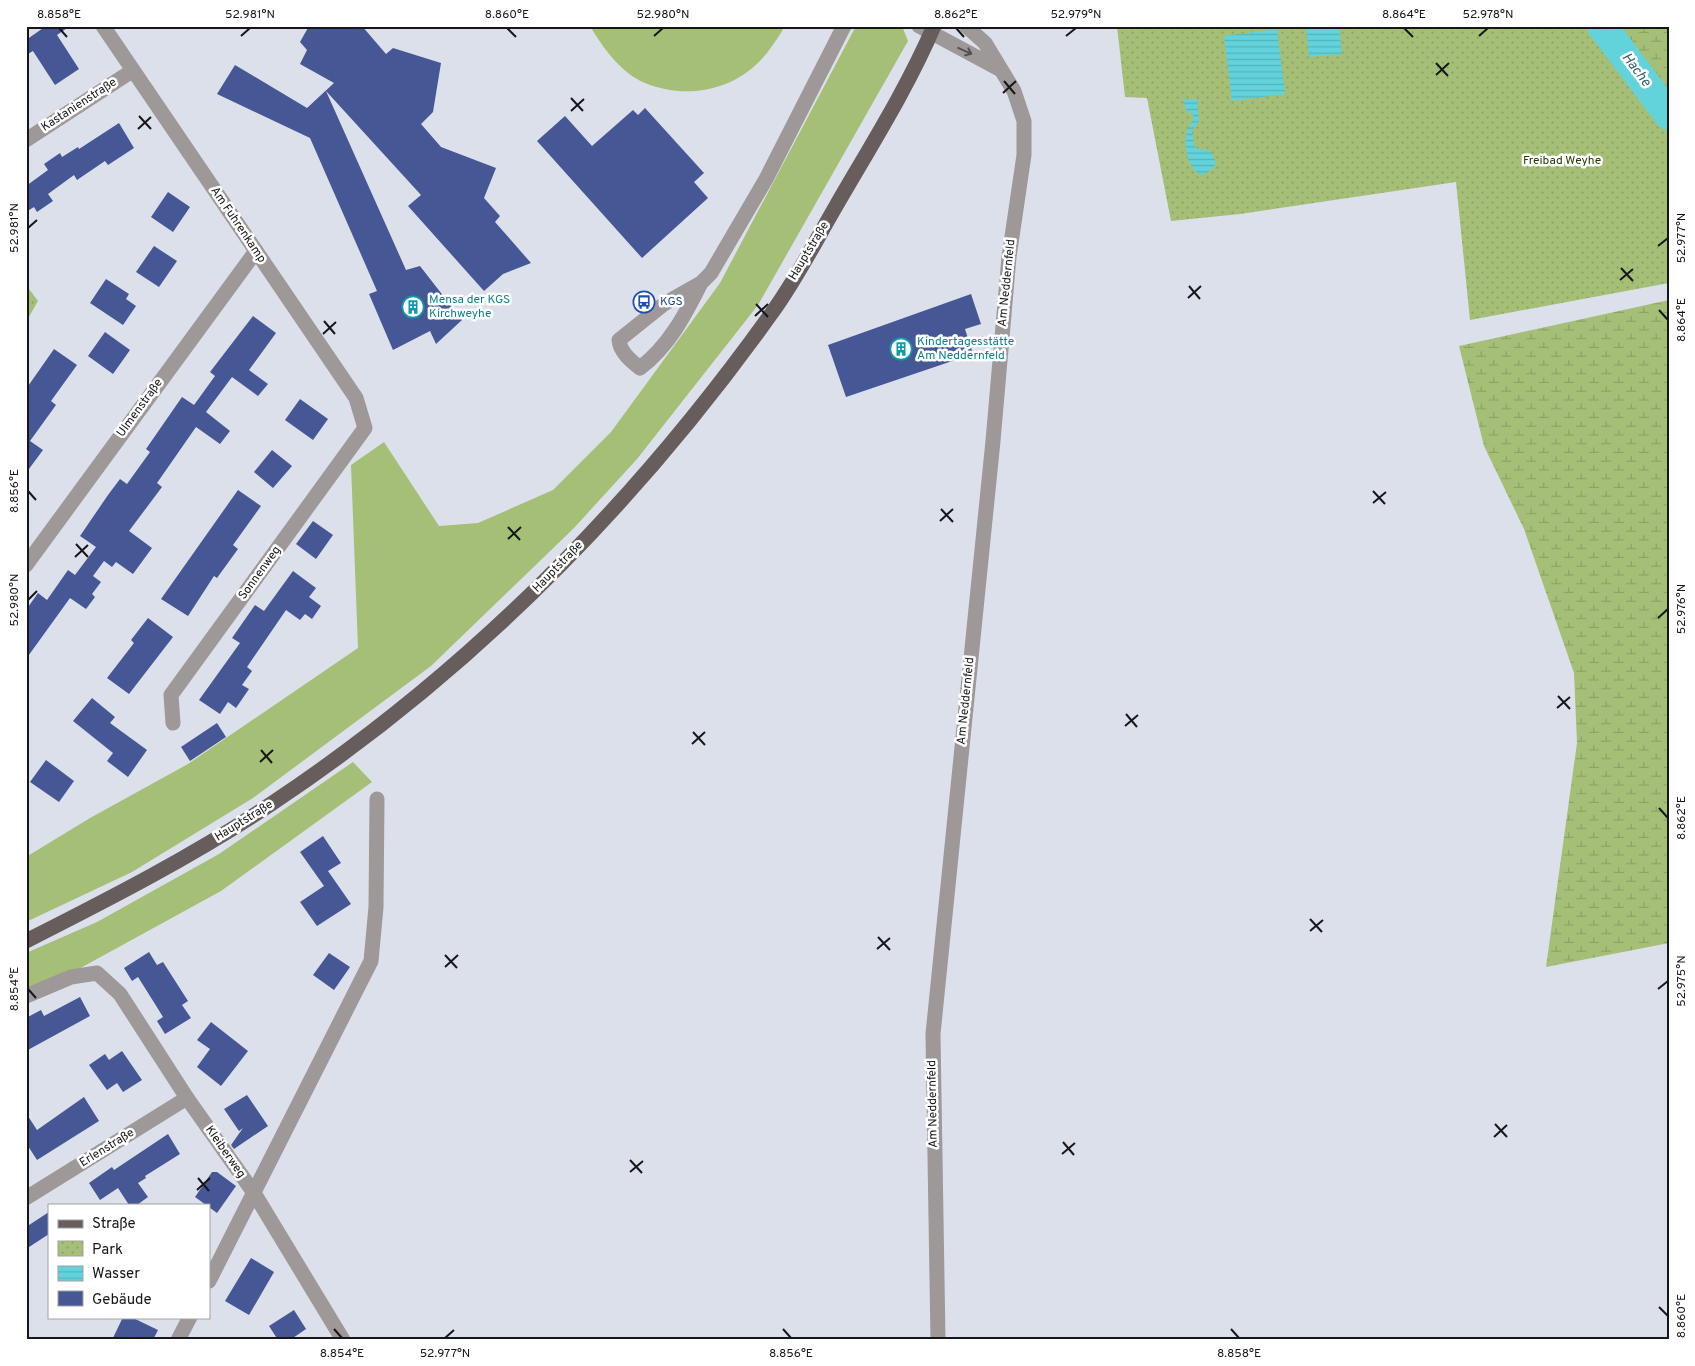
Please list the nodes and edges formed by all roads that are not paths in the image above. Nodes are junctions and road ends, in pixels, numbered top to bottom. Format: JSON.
{"nodes":[{"id":1,"x":103,"y":26,"type":"edge"},
{"id":2,"x":844,"y":26,"type":"edge"},
{"id":3,"x":966,"y":26,"type":"edge"},
{"id":4,"x":928,"y":29,"type":"edge"},
{"id":5,"x":1000,"y":69,"type":"junction"},
{"id":6,"x":132,"y":71,"type":"junction"},
{"id":7,"x":26,"y":140,"type":"edge"},
{"id":8,"x":256,"y":251,"type":"junction"},
{"id":9,"x":701,"y":284,"type":"junction"},
{"id":10,"x":365,"y":428,"type":"joint"},
{"id":11,"x":26,"y":565,"type":"edge"},
{"id":12,"x":173,"y":723,"type":"dead end"},
{"id":13,"x":377,"y":799,"type":"dead end"},
{"id":14,"x":26,"y":941,"type":"edge"},
{"id":15,"x":26,"y":996,"type":"edge"},
{"id":16,"x":187,"y":1098,"type":"junction"},
{"id":17,"x":254,"y":1193,"type":"junction"},
{"id":18,"x":26,"y":1198,"type":"edge"},
{"id":19,"x":210,"y":1279,"type":"edge"},
{"id":20,"x":189,"y":1318,"type":"edge"},
{"id":21,"x":178,"y":1340,"type":"edge"},
{"id":22,"x":343,"y":1340,"type":"edge"},
{"id":23,"x":938,"y":1340,"type":"edge"}],
"edges":[{"from":1,"to":6,"type":"street","name":"Am Fuhrenkamp"},
{"from":2,"to":9,"type":"street"},
{"from":3,"to":5,"type":"street","name":"Am Neddernfeld"},
{"from":4,"to":5,"type":"street","one_way":true},
{"from":4,"to":14,"type":"main road","name":"Hauptstraße"},
{"from":5,"to":23,"type":"street","name":"Am Neddernfeld"},
{"from":6,"to":7,"type":"street","name":"Kastanienstraße"},
{"from":6,"to":8,"type":"street","name":"Am Fuhrenkamp"},
{"from":8,"to":10,"type":"street","name":"Am Fuhrenkamp"},
{"from":8,"to":11,"type":"street","name":"Ulmenstraße"},
{"from":9,"to":9,"type":"street"},
{"from":10,"to":12,"type":"street","name":"Sonnenweg"},
{"from":13,"to":17,"type":"street"},
{"from":15,"to":16,"type":"street","name":"Kleiberweg"},
{"from":16,"to":17,"type":"street","name":"Kleiberweg"},
{"from":16,"to":18,"type":"street","name":"Erlenstraße"},
{"from":17,"to":19,"type":"street"},
{"from":17,"to":22,"type":"street","name":"Kleiberweg"},
{"from":20,"to":21,"type":"street"}]}
